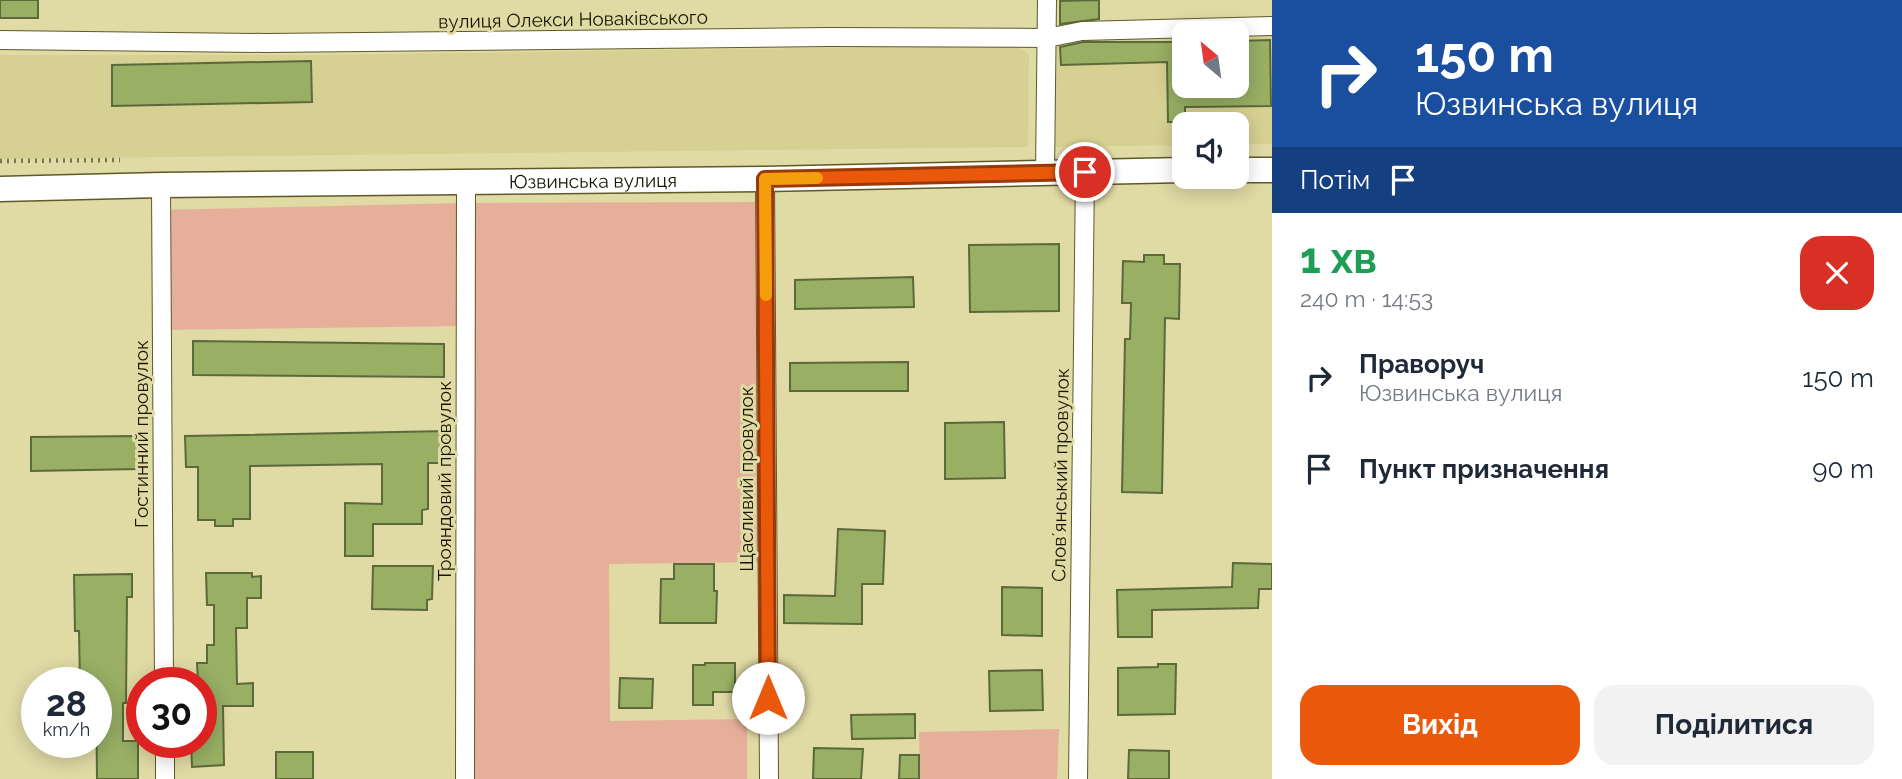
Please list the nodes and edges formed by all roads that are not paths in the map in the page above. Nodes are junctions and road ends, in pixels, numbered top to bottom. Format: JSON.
{"nodes":[{"id":1,"x":1047,"y":0,"type":"edge"},
{"id":2,"x":1272,"y":26,"type":"edge"},
{"id":3,"x":1047,"y":38,"type":"junction"},
{"id":4,"x":0,"y":40,"type":"edge"},
{"id":5,"x":1172,"y":170,"type":"edge"},
{"id":6,"x":1249,"y":170,"type":"edge"},
{"id":7,"x":1272,"y":170,"type":"edge"},
{"id":8,"x":1085,"y":172,"type":"junction"},
{"id":9,"x":1045,"y":173,"type":"junction"},
{"id":10,"x":765,"y":179,"type":"junction"},
{"id":11,"x":466,"y":183,"type":"junction"},
{"id":12,"x":161,"y":185,"type":"junction"},
{"id":13,"x":0,"y":189,"type":"edge"},
{"id":14,"x":164,"y":667,"type":"edge"},
{"id":15,"x":165,"y":758,"type":"edge"},
{"id":16,"x":165,"y":779,"type":"edge"},
{"id":17,"x":465,"y":779,"type":"edge"},
{"id":18,"x":769,"y":779,"type":"edge"},
{"id":19,"x":1078,"y":779,"type":"edge"}],
"edges":[{"from":1,"to":3,"type":"street"},
{"from":2,"to":3,"type":"street","name":"вулиця Олекси Новаківського"},
{"from":3,"to":4,"type":"street","name":"вулиця Олекси Новаківського"},
{"from":3,"to":9,"type":"street"},
{"from":5,"to":8,"type":"main road","name":"Юзвинська вулиця"},
{"from":6,"to":7,"type":"main road"},
{"from":8,"to":9,"type":"main road","name":"Юзвинська вулиця"},
{"from":8,"to":19,"type":"street","name":"Словʼянський провулок"},
{"from":9,"to":10,"type":"main road","name":"Юзвинська вулиця"},
{"from":10,"to":11,"type":"main road","name":"Юзвинська вулиця"},
{"from":10,"to":18,"type":"street","name":"Щасливий провулок"},
{"from":11,"to":12,"type":"main road","name":"Юзвинська вулиця"},
{"from":11,"to":17,"type":"street","name":"Трояндовий провулок"},
{"from":12,"to":13,"type":"main road","name":"Юзвинська вулиця"},
{"from":12,"to":14,"type":"street","name":"Гостинний провулок"},
{"from":15,"to":16,"type":"street"}]}
